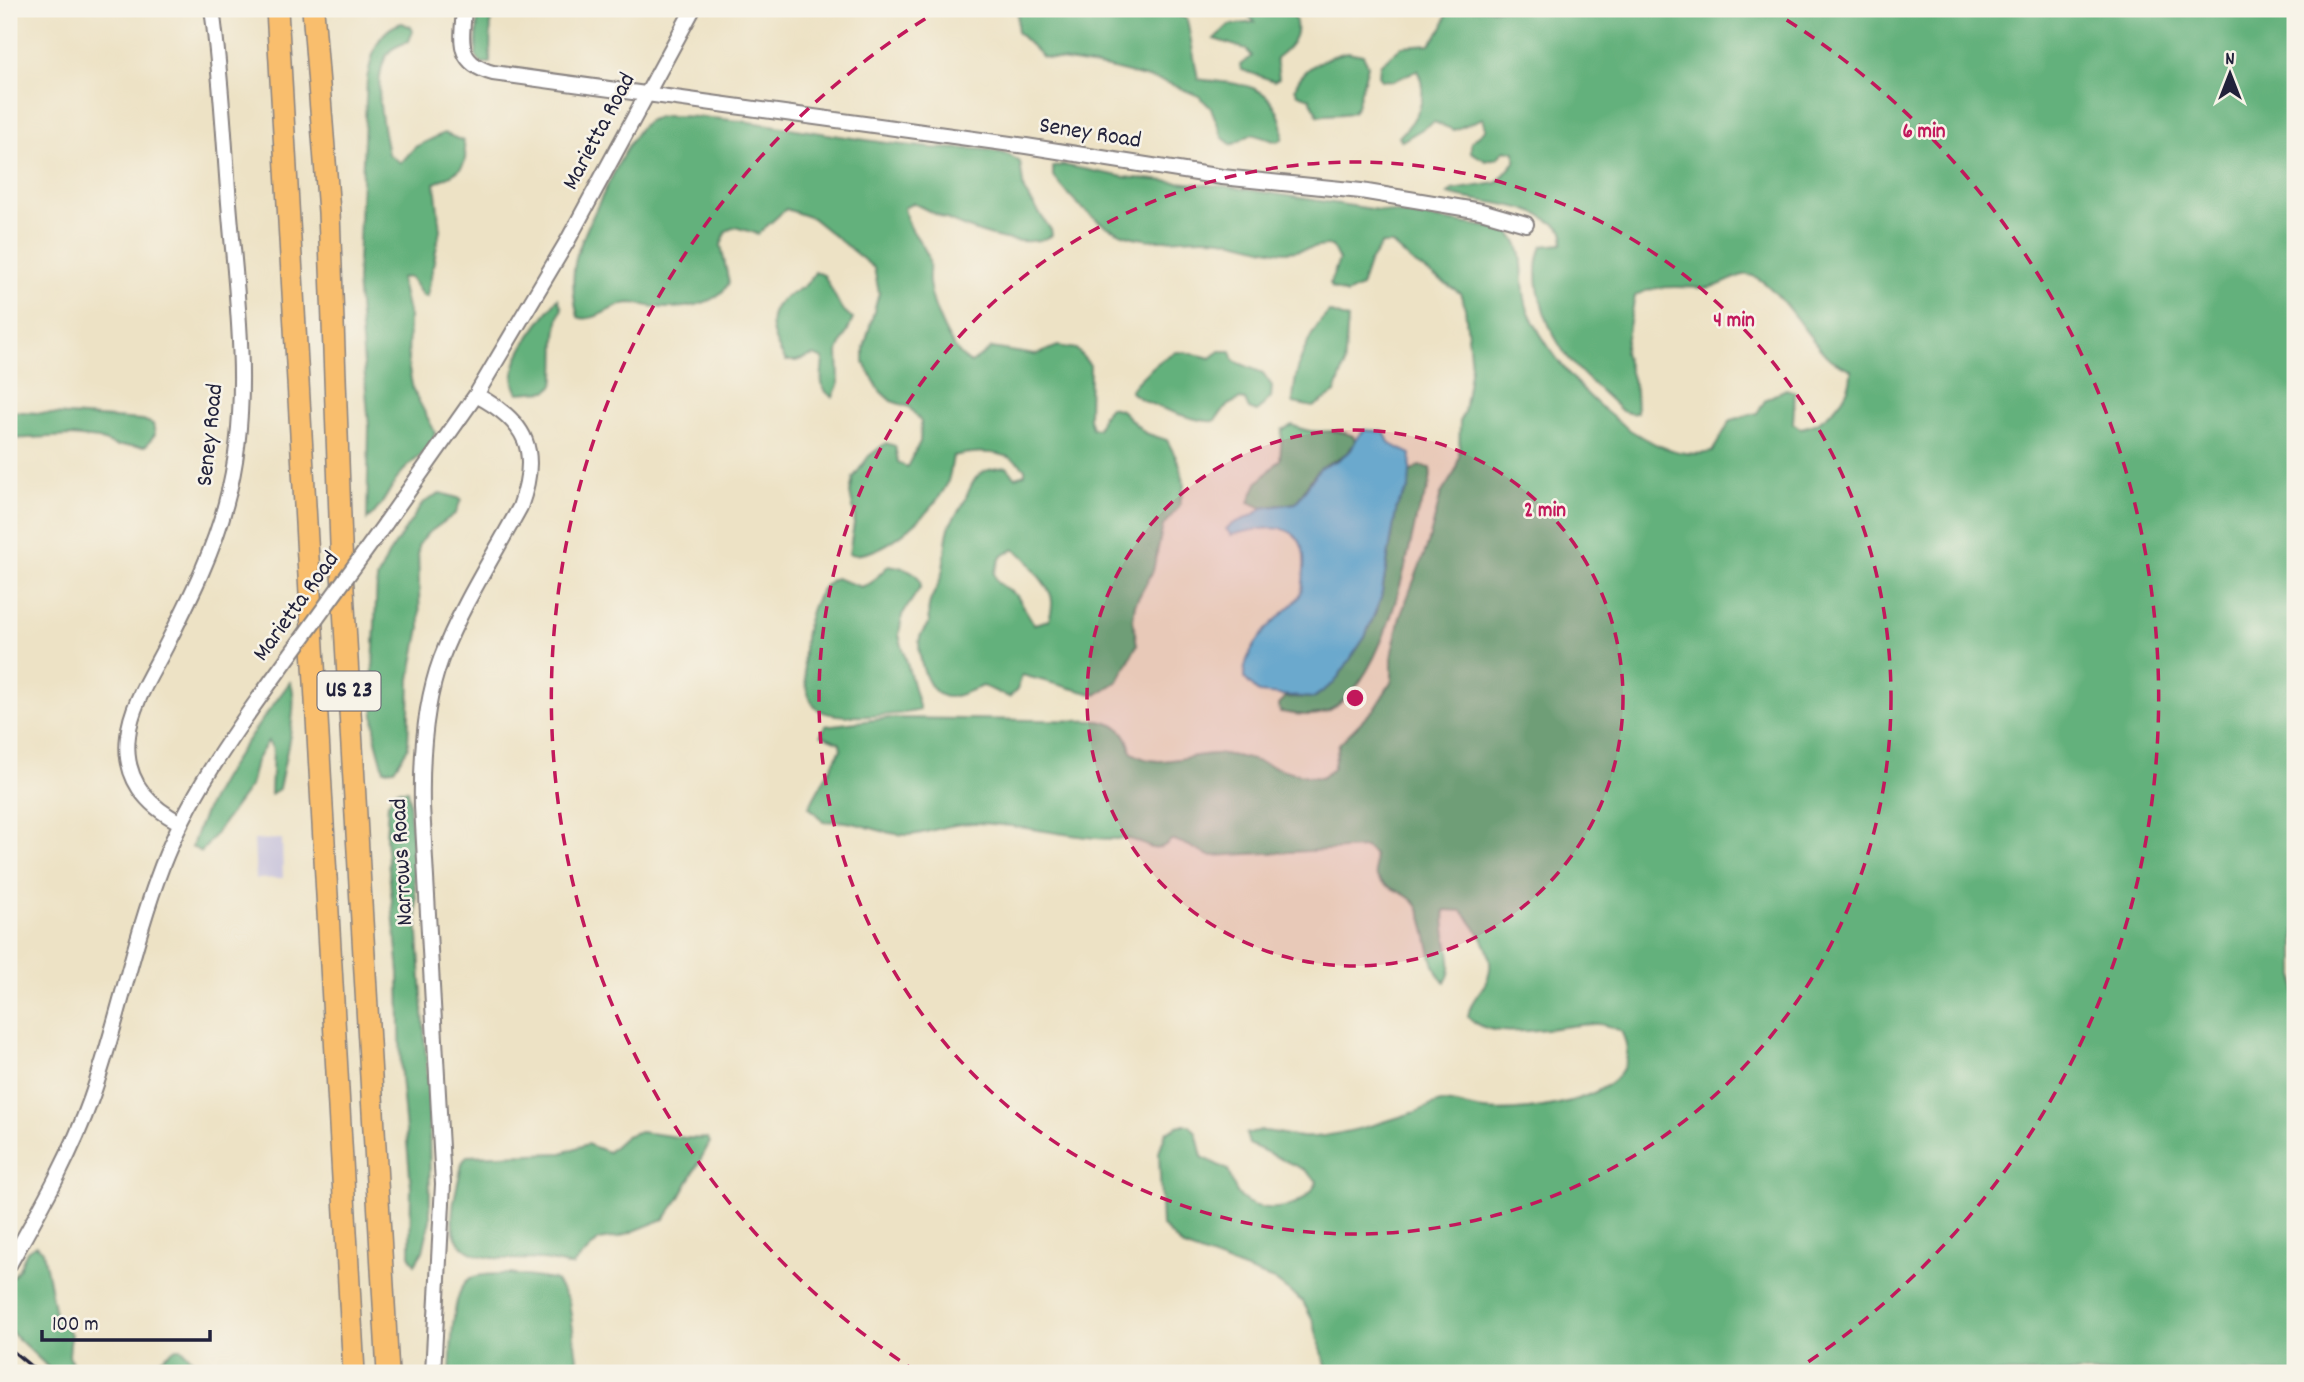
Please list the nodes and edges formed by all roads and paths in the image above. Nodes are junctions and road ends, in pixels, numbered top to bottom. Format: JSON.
{"nodes":[{"id":1,"x":212,"y":9,"type":"edge"},
{"id":2,"x":277,"y":9,"type":"edge"},
{"id":3,"x":313,"y":9,"type":"edge"},
{"id":4,"x":464,"y":9,"type":"edge"},
{"id":5,"x":693,"y":9,"type":"edge"},
{"id":6,"x":645,"y":93,"type":"junction"},
{"id":7,"x":1526,"y":224,"type":"dead end"},
{"id":8,"x":476,"y":395,"type":"junction"},
{"id":9,"x":312,"y":624,"type":"junction"},
{"id":10,"x":181,"y":823,"type":"junction"},
{"id":11,"x":9,"y":1265,"type":"edge"},
{"id":12,"x":354,"y":1373,"type":"edge"},
{"id":13,"x":388,"y":1373,"type":"edge"},
{"id":14,"x":433,"y":1373,"type":"edge"}],
"edges":[{"from":1,"to":10,"type":"street","name":"Seney Road"},
{"from":2,"to":9,"type":"highway","number":"US 23"},
{"from":3,"to":13,"type":"highway","number":"US 23"},
{"from":4,"to":6,"type":"street","name":"Seney Road"},
{"from":5,"to":6,"type":"street","name":"Marietta Road"},
{"from":6,"to":7,"type":"street","name":"Seney Road"},
{"from":6,"to":8,"type":"street","name":"Marietta Road"},
{"from":8,"to":9,"type":"street","name":"Marietta Road","bridge":true},
{"from":8,"to":14,"type":"street","name":"Narrows Road"},
{"from":9,"to":10,"type":"street","name":"Marietta Road","bridge":true},
{"from":9,"to":12,"type":"highway","number":"US 23"},
{"from":10,"to":11,"type":"street","name":"Marietta Road"}]}
